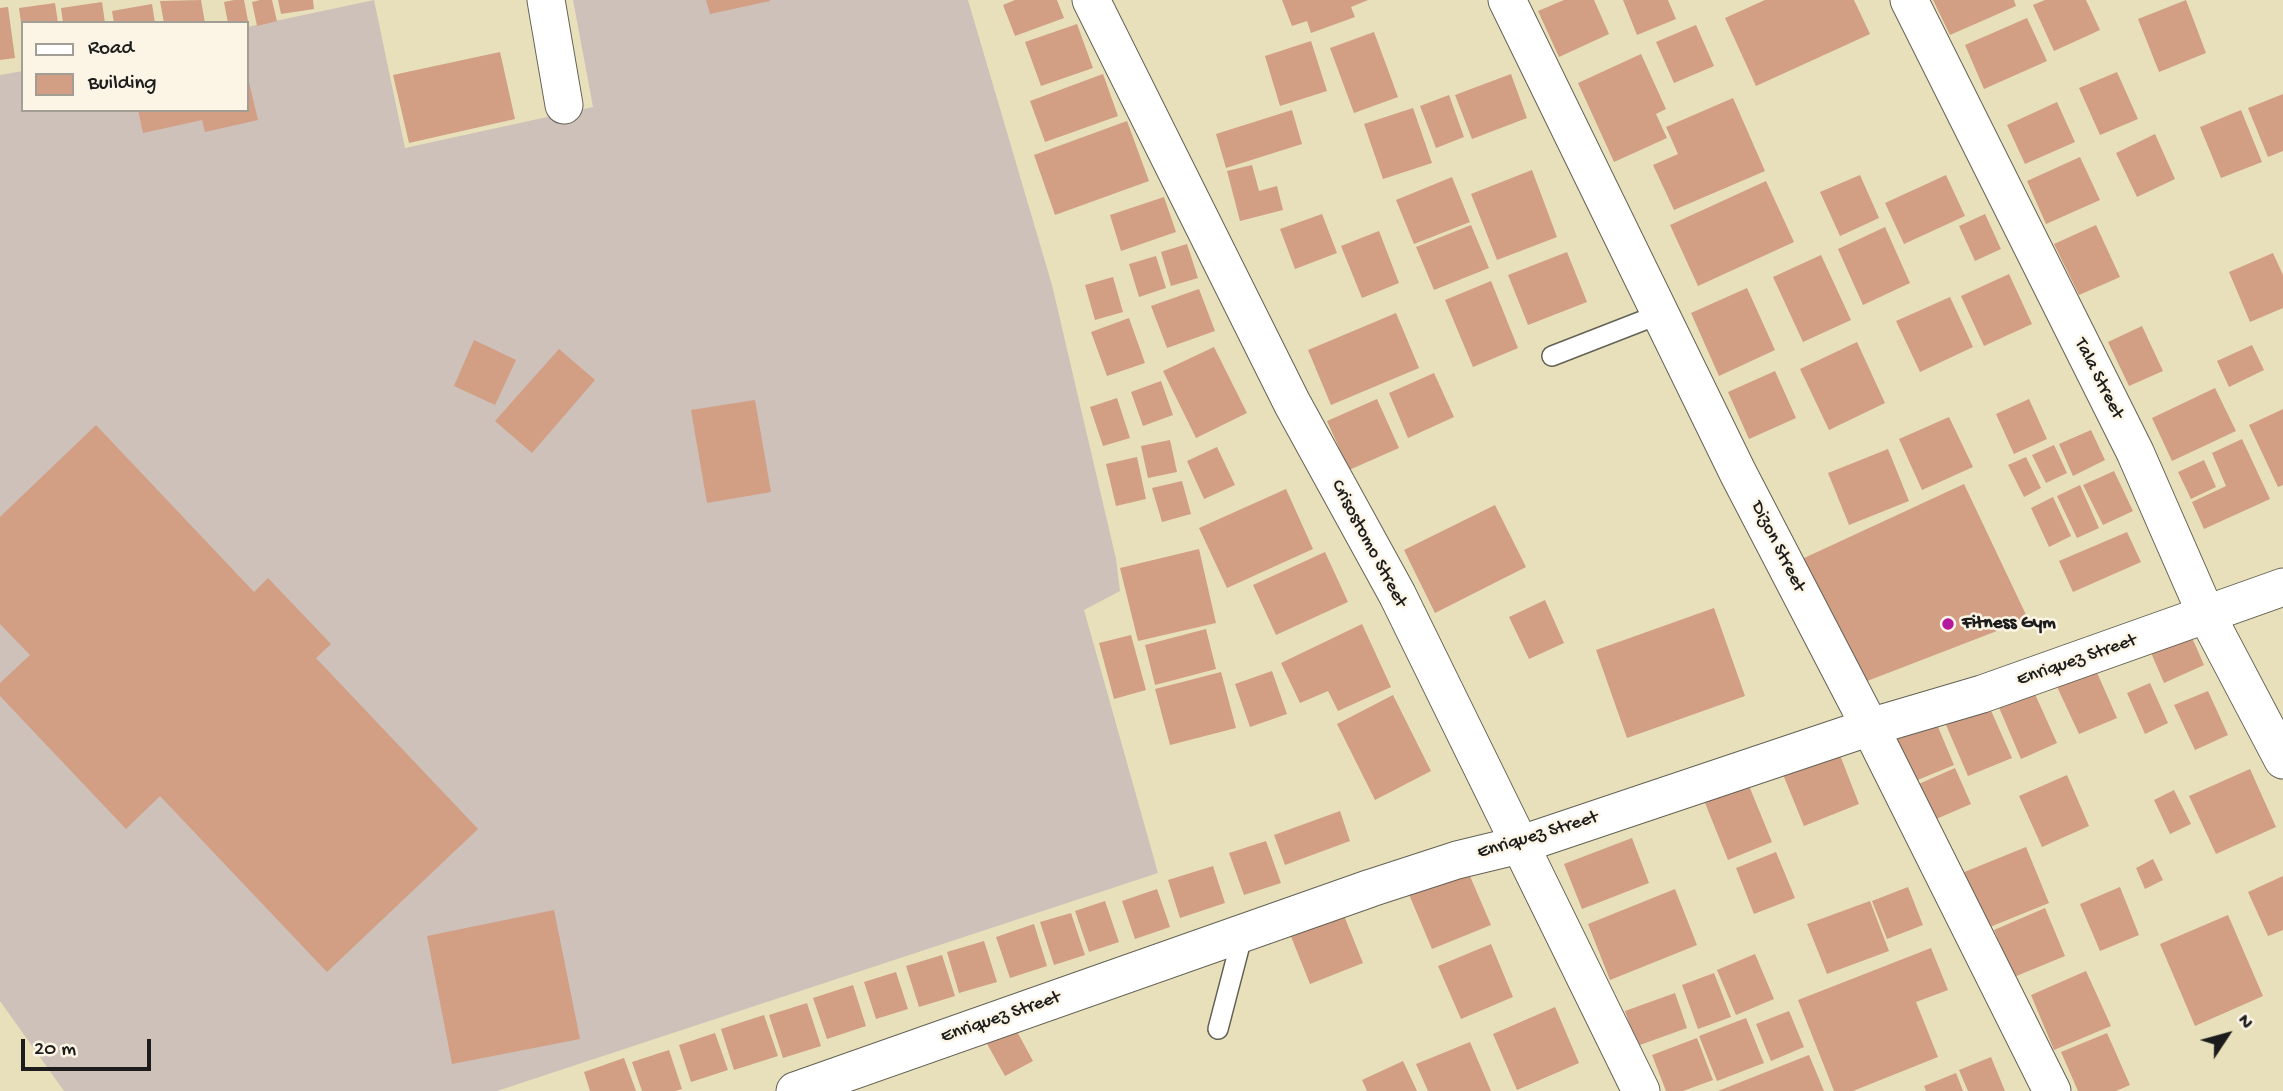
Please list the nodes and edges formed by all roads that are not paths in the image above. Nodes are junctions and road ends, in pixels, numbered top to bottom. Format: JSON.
{"nodes":[{"id":1,"x":546,"y":0,"type":"edge"},
{"id":2,"x":1091,"y":0,"type":"edge"},
{"id":3,"x":1507,"y":0,"type":"edge"},
{"id":4,"x":1909,"y":0,"type":"edge"},
{"id":5,"x":564,"y":105,"type":"dead end"},
{"id":6,"x":1660,"y":314,"type":"junction"},
{"id":7,"x":1552,"y":356,"type":"dead end"},
{"id":8,"x":2283,"y":587,"type":"edge"},
{"id":9,"x":2206,"y":614,"type":"junction"},
{"id":10,"x":1870,"y":727,"type":"junction"},
{"id":11,"x":2283,"y":760,"type":"edge"},
{"id":12,"x":1519,"y":845,"type":"junction"},
{"id":13,"x":1243,"y":933,"type":"junction"},
{"id":14,"x":1217,"y":1029,"type":"dead end"},
{"id":15,"x":795,"y":1091,"type":"edge"},
{"id":16,"x":1641,"y":1091,"type":"edge"},
{"id":17,"x":2052,"y":1091,"type":"edge"}],
"edges":[{"from":1,"to":5,"type":"street"},
{"from":2,"to":12,"type":"street","name":"Crisostomo Street"},
{"from":3,"to":6,"type":"street","name":"Dizon Street"},
{"from":4,"to":9,"type":"street","name":"Tala Street"},
{"from":6,"to":7,"type":"lane"},
{"from":6,"to":10,"type":"street","name":"Dizon Street"},
{"from":8,"to":9,"type":"street","name":"Enriquez Street"},
{"from":9,"to":10,"type":"street","name":"Enriquez Street"},
{"from":9,"to":11,"type":"street","name":"Tala Street"},
{"from":10,"to":12,"type":"street","name":"Enriquez Street"},
{"from":10,"to":17,"type":"street","name":"Dizon Street"},
{"from":12,"to":13,"type":"street","name":"Enriquez Street"},
{"from":12,"to":16,"type":"street","name":"Crisostomo Street"},
{"from":13,"to":14,"type":"lane"},
{"from":13,"to":15,"type":"street","name":"Enriquez Street"}]}
